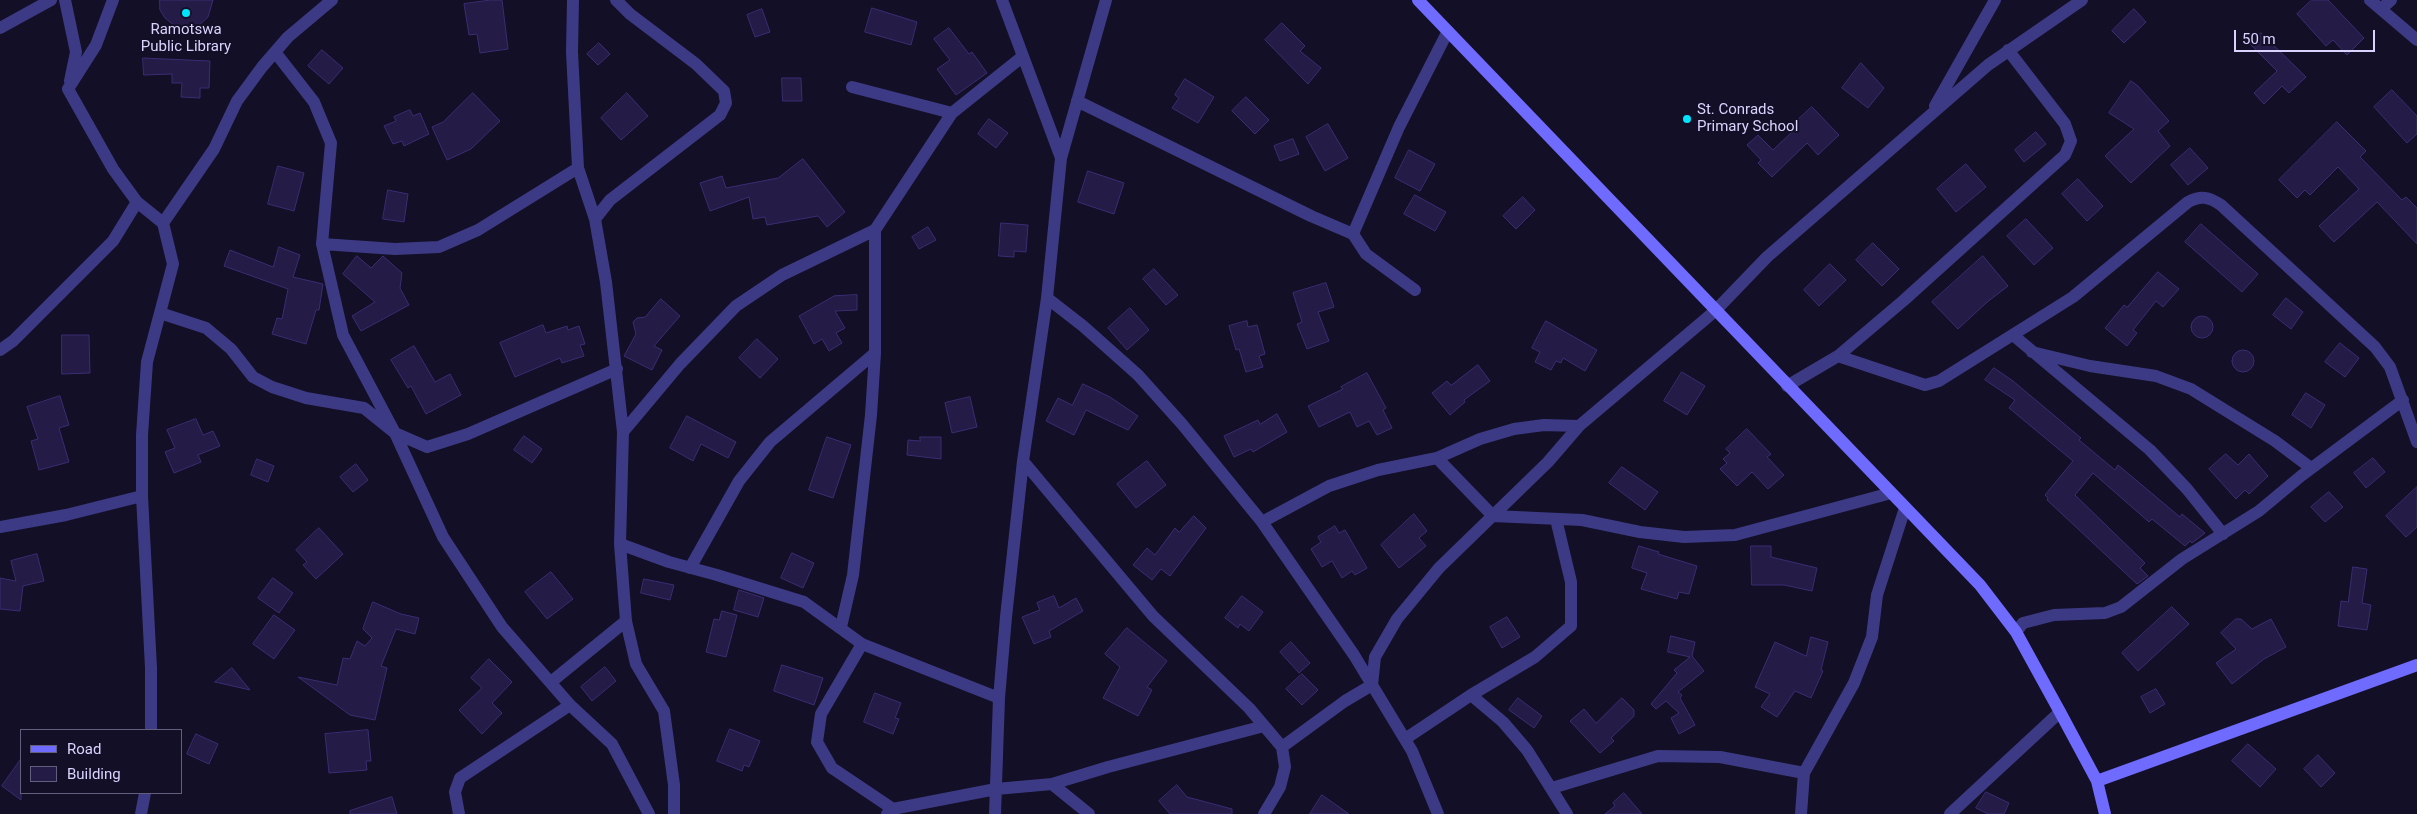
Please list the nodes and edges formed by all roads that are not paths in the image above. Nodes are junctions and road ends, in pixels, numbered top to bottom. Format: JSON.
{"nodes":[{"id":1,"x":51,"y":0,"type":"edge"},
{"id":2,"x":65,"y":0,"type":"edge"},
{"id":3,"x":114,"y":0,"type":"edge"},
{"id":4,"x":332,"y":0,"type":"edge"},
{"id":5,"x":572,"y":0,"type":"edge"},
{"id":6,"x":616,"y":0,"type":"edge"},
{"id":7,"x":1002,"y":0,"type":"edge"},
{"id":8,"x":1106,"y":0,"type":"edge"},
{"id":9,"x":1418,"y":0,"type":"edge"},
{"id":10,"x":1995,"y":0,"type":"edge"},
{"id":11,"x":2082,"y":0,"type":"edge"},
{"id":12,"x":2370,"y":0,"type":"edge"},
{"id":13,"x":2391,"y":0,"type":"edge"},
{"id":14,"x":2381,"y":9,"type":"junction"},
{"id":15,"x":0,"y":28,"type":"edge"},
{"id":16,"x":1448,"y":31,"type":"junction"},
{"id":17,"x":2417,"y":40,"type":"edge"},
{"id":18,"x":2008,"y":50,"type":"junction"},
{"id":19,"x":276,"y":52,"type":"junction"},
{"id":20,"x":1022,"y":58,"type":"junction"},
{"id":21,"x":852,"y":87,"type":"dead end"},
{"id":22,"x":68,"y":89,"type":"junction"},
{"id":23,"x":1077,"y":101,"type":"junction"},
{"id":24,"x":952,"y":113,"type":"junction"},
{"id":25,"x":1930,"y":114,"type":"junction"},
{"id":26,"x":1061,"y":158,"type":"junction"},
{"id":27,"x":578,"y":168,"type":"junction"},
{"id":28,"x":137,"y":202,"type":"junction"},
{"id":29,"x":594,"y":219,"type":"junction"},
{"id":30,"x":163,"y":223,"type":"junction"},
{"id":31,"x":875,"y":230,"type":"junction"},
{"id":32,"x":1353,"y":234,"type":"junction"},
{"id":33,"x":322,"y":244,"type":"junction"},
{"id":34,"x":1415,"y":290,"type":"dead end"},
{"id":35,"x":1047,"y":298,"type":"junction"},
{"id":36,"x":1715,"y":311,"type":"junction"},
{"id":37,"x":160,"y":313,"type":"junction"},
{"id":38,"x":2013,"y":335,"type":"junction"},
{"id":39,"x":0,"y":350,"type":"edge"},
{"id":40,"x":2032,"y":352,"type":"junction"},
{"id":41,"x":875,"y":353,"type":"junction"},
{"id":42,"x":1838,"y":356,"type":"junction"},
{"id":43,"x":617,"y":369,"type":"junction"},
{"id":44,"x":1787,"y":386,"type":"junction"},
{"id":45,"x":2402,"y":400,"type":"junction"},
{"id":46,"x":1579,"y":426,"type":"junction"},
{"id":47,"x":623,"y":432,"type":"junction"},
{"id":48,"x":395,"y":433,"type":"junction"},
{"id":49,"x":2417,"y":442,"type":"edge"},
{"id":50,"x":1437,"y":458,"type":"junction"},
{"id":51,"x":1023,"y":461,"type":"junction"},
{"id":52,"x":2311,"y":468,"type":"junction"},
{"id":53,"x":1891,"y":493,"type":"junction"},
{"id":54,"x":142,"y":496,"type":"junction"},
{"id":55,"x":1905,"y":508,"type":"junction"},
{"id":56,"x":1493,"y":516,"type":"junction"},
{"id":57,"x":1556,"y":519,"type":"junction"},
{"id":58,"x":1262,"y":522,"type":"junction"},
{"id":59,"x":0,"y":527,"type":"edge"},
{"id":60,"x":2223,"y":534,"type":"junction"},
{"id":61,"x":620,"y":544,"type":"junction"},
{"id":62,"x":690,"y":568,"type":"junction"},
{"id":63,"x":626,"y":622,"type":"junction"},
{"id":64,"x":841,"y":627,"type":"junction"},
{"id":65,"x":2016,"y":632,"type":"junction"},
{"id":66,"x":862,"y":644,"type":"junction"},
{"id":67,"x":2417,"y":665,"type":"edge"},
{"id":68,"x":551,"y":682,"type":"junction"},
{"id":69,"x":1372,"y":685,"type":"junction"},
{"id":70,"x":1471,"y":695,"type":"junction"},
{"id":71,"x":999,"y":698,"type":"junction"},
{"id":72,"x":570,"y":705,"type":"junction"},
{"id":73,"x":2060,"y":712,"type":"junction"},
{"id":74,"x":1264,"y":726,"type":"junction"},
{"id":75,"x":151,"y":729,"type":"edge"},
{"id":76,"x":1405,"y":739,"type":"junction"},
{"id":77,"x":1282,"y":747,"type":"junction"},
{"id":78,"x":1804,"y":773,"type":"junction"},
{"id":79,"x":2097,"y":781,"type":"junction"},
{"id":80,"x":1052,"y":784,"type":"junction"},
{"id":81,"x":1552,"y":788,"type":"junction"},
{"id":82,"x":996,"y":789,"type":"junction"},
{"id":83,"x":145,"y":794,"type":"edge"},
{"id":84,"x":890,"y":812,"type":"edge"},
{"id":85,"x":141,"y":814,"type":"edge"},
{"id":86,"x":459,"y":814,"type":"edge"},
{"id":87,"x":649,"y":814,"type":"edge"},
{"id":88,"x":674,"y":814,"type":"edge"},
{"id":89,"x":995,"y":814,"type":"edge"},
{"id":90,"x":1089,"y":814,"type":"edge"},
{"id":91,"x":1264,"y":814,"type":"edge"},
{"id":92,"x":1438,"y":814,"type":"edge"},
{"id":93,"x":1567,"y":814,"type":"edge"},
{"id":94,"x":1801,"y":814,"type":"edge"},
{"id":95,"x":1950,"y":814,"type":"edge"},
{"id":96,"x":2105,"y":814,"type":"edge"}],
"edges":[{"from":1,"to":15,"type":"street"},
{"from":2,"to":22,"type":"street"},
{"from":3,"to":22,"type":"street"},
{"from":4,"to":19,"type":"street"},
{"from":5,"to":27,"type":"street"},
{"from":6,"to":29,"type":"street"},
{"from":7,"to":20,"type":"street"},
{"from":8,"to":23,"type":"street"},
{"from":9,"to":16,"type":"main road"},
{"from":10,"to":25,"type":"street"},
{"from":11,"to":18,"type":"street"},
{"from":12,"to":14,"type":"street"},
{"from":13,"to":14,"type":"street"},
{"from":14,"to":17,"type":"street"},
{"from":16,"to":32,"type":"street"},
{"from":16,"to":36,"type":"main road"},
{"from":18,"to":25,"type":"street"},
{"from":18,"to":42,"type":"street"},
{"from":19,"to":30,"type":"street"},
{"from":19,"to":33,"type":"street"},
{"from":20,"to":24,"type":"street"},
{"from":20,"to":26,"type":"street"},
{"from":21,"to":24,"type":"street"},
{"from":22,"to":28,"type":"street"},
{"from":23,"to":26,"type":"street"},
{"from":23,"to":32,"type":"street"},
{"from":24,"to":31,"type":"street"},
{"from":25,"to":36,"type":"street"},
{"from":26,"to":35,"type":"street"},
{"from":27,"to":29,"type":"street"},
{"from":27,"to":33,"type":"street"},
{"from":28,"to":30,"type":"street"},
{"from":28,"to":39,"type":"street"},
{"from":29,"to":43,"type":"street"},
{"from":30,"to":37,"type":"street"},
{"from":31,"to":41,"type":"street"},
{"from":31,"to":47,"type":"street"},
{"from":32,"to":34,"type":"street"},
{"from":33,"to":48,"type":"street"},
{"from":35,"to":51,"type":"street"},
{"from":35,"to":58,"type":"street"},
{"from":36,"to":44,"type":"main road"},
{"from":36,"to":46,"type":"street"},
{"from":37,"to":48,"type":"street"},
{"from":37,"to":54,"type":"street"},
{"from":38,"to":40,"type":"street"},
{"from":38,"to":42,"type":"street"},
{"from":38,"to":45,"type":"street"},
{"from":40,"to":52,"type":"street"},
{"from":40,"to":60,"type":"street"},
{"from":41,"to":62,"type":"street"},
{"from":41,"to":64,"type":"street"},
{"from":42,"to":44,"type":"street"},
{"from":43,"to":47,"type":"street"},
{"from":43,"to":48,"type":"street"},
{"from":44,"to":53,"type":"main road"},
{"from":45,"to":49,"type":"street"},
{"from":45,"to":52,"type":"street"},
{"from":46,"to":50,"type":"street"},
{"from":46,"to":56,"type":"street"},
{"from":47,"to":61,"type":"street"},
{"from":48,"to":68,"type":"street"},
{"from":50,"to":56,"type":"street"},
{"from":50,"to":58,"type":"street"},
{"from":51,"to":71,"type":"street"},
{"from":51,"to":74,"type":"street"},
{"from":52,"to":60,"type":"street"},
{"from":53,"to":55,"type":"main road"},
{"from":53,"to":57,"type":"street"},
{"from":54,"to":59,"type":"street"},
{"from":54,"to":75,"type":"street"},
{"from":55,"to":65,"type":"main road"},
{"from":55,"to":78,"type":"street"},
{"from":56,"to":57,"type":"street"},
{"from":56,"to":69,"type":"street"},
{"from":57,"to":70,"type":"street"},
{"from":58,"to":69,"type":"street"},
{"from":60,"to":65,"type":"street"},
{"from":61,"to":62,"type":"street"},
{"from":61,"to":63,"type":"street"},
{"from":62,"to":64,"type":"street"},
{"from":63,"to":68,"type":"street"},
{"from":63,"to":88,"type":"street"},
{"from":64,"to":66,"type":"street"},
{"from":65,"to":73,"type":"main road"},
{"from":66,"to":71,"type":"street"},
{"from":66,"to":84,"type":"street"},
{"from":67,"to":79,"type":"main road"},
{"from":68,"to":72,"type":"street"},
{"from":69,"to":76,"type":"street"},
{"from":69,"to":77,"type":"street"},
{"from":70,"to":76,"type":"street"},
{"from":70,"to":81,"type":"street"},
{"from":71,"to":82,"type":"street"},
{"from":72,"to":86,"type":"street"},
{"from":72,"to":87,"type":"street"},
{"from":73,"to":79,"type":"main road"},
{"from":73,"to":95,"type":"street"},
{"from":74,"to":77,"type":"street"},
{"from":74,"to":80,"type":"street"},
{"from":76,"to":92,"type":"street"},
{"from":77,"to":91,"type":"street"},
{"from":78,"to":81,"type":"street"},
{"from":78,"to":94,"type":"street"},
{"from":79,"to":96,"type":"main road"},
{"from":80,"to":82,"type":"street"},
{"from":80,"to":90,"type":"street"},
{"from":81,"to":93,"type":"street"},
{"from":82,"to":84,"type":"street"},
{"from":82,"to":89,"type":"street"},
{"from":83,"to":85,"type":"street"}]}
